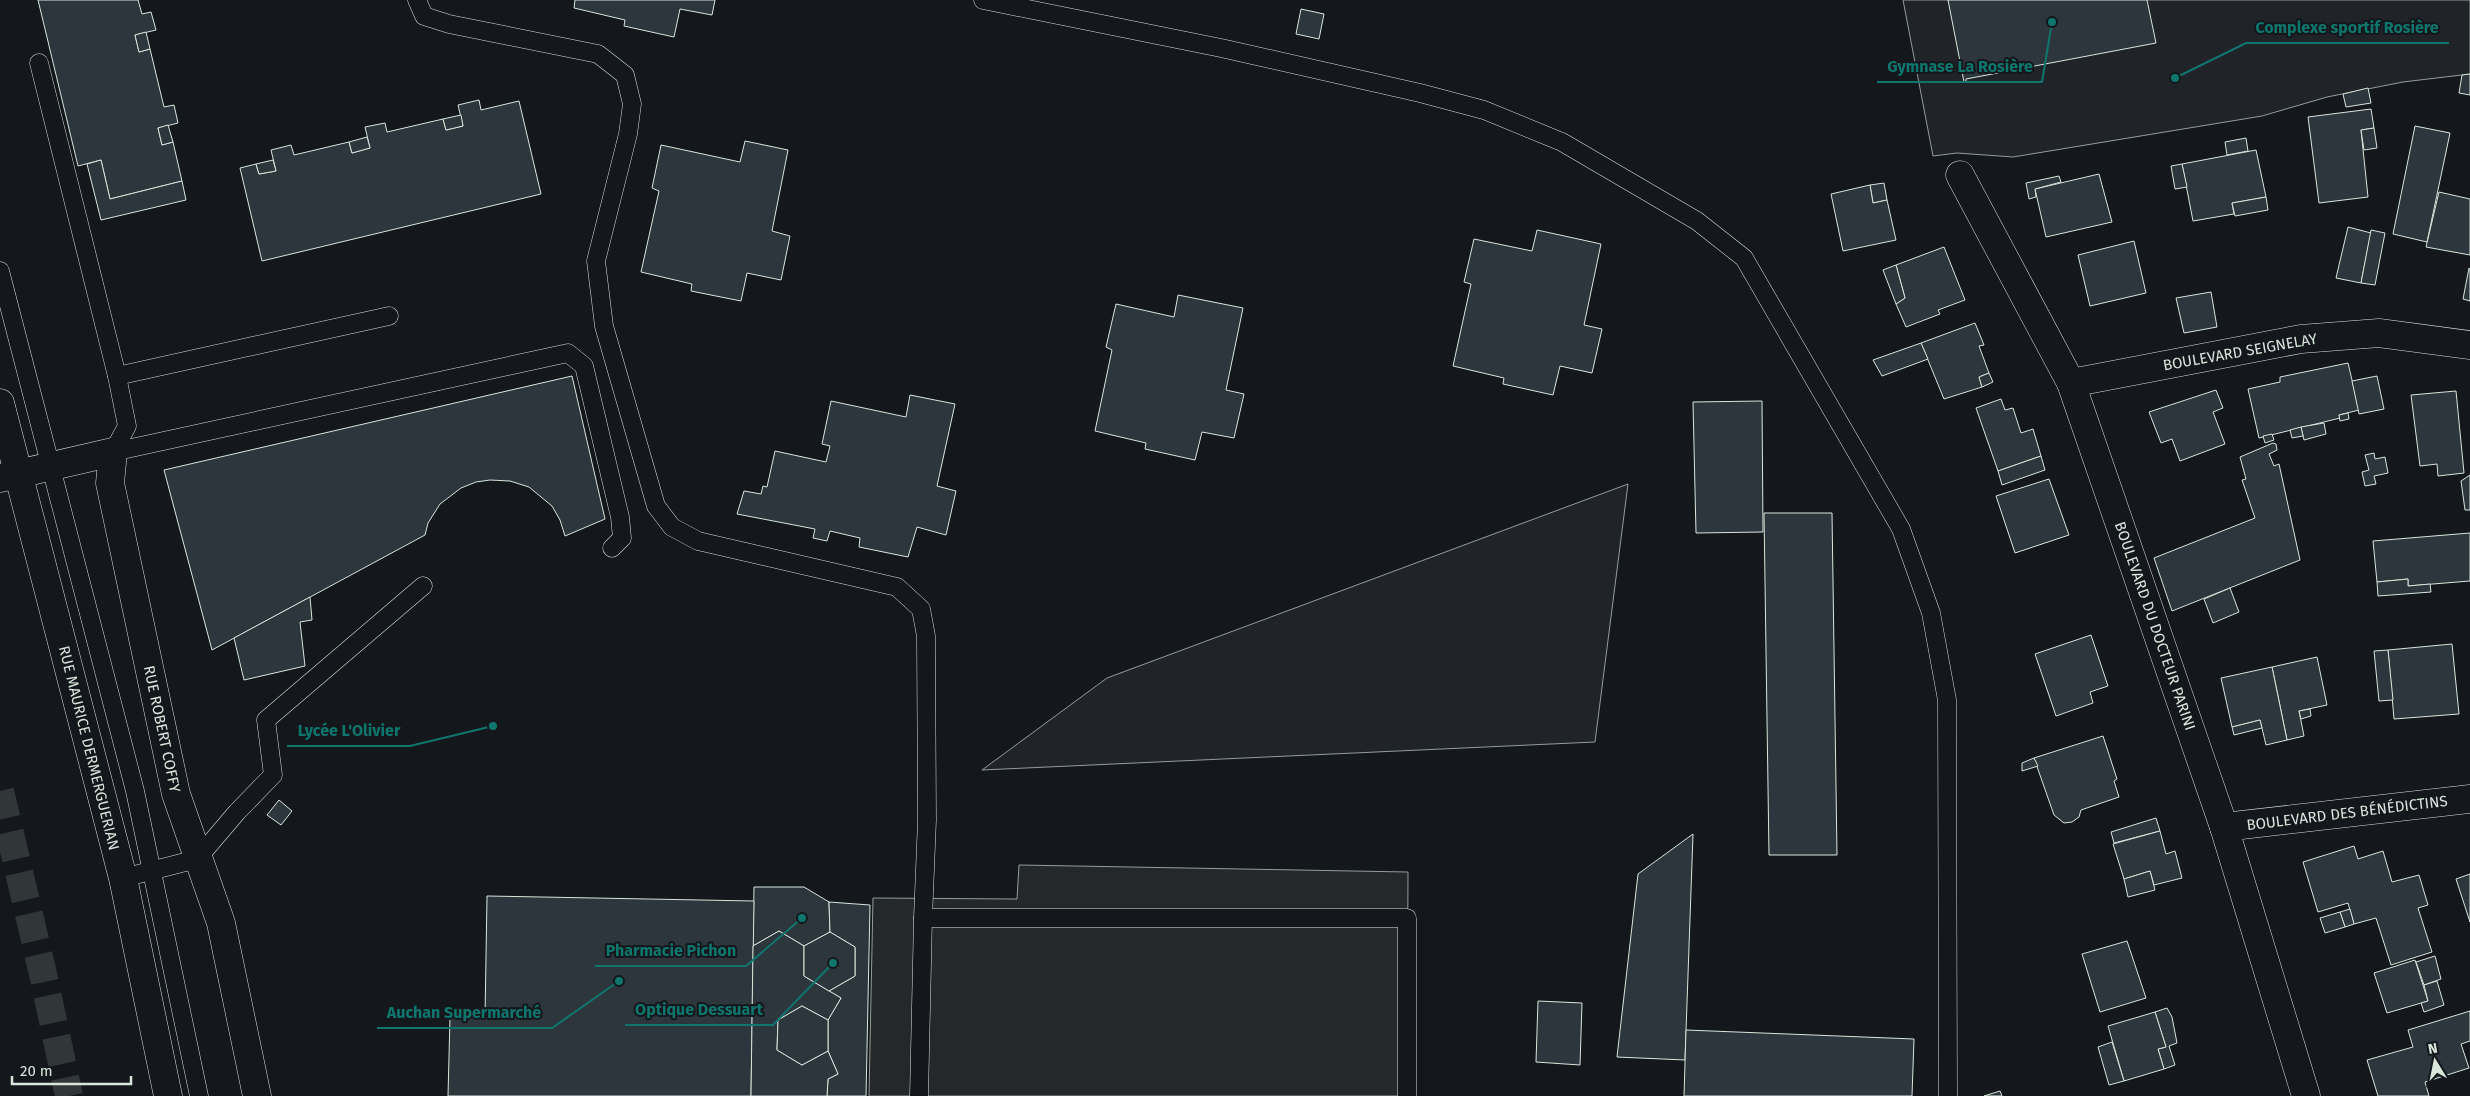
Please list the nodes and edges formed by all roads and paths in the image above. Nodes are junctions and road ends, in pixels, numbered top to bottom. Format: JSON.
{"nodes":[{"id":1,"x":417,"y":0,"type":"edge"},
{"id":2,"x":983,"y":0,"type":"edge"},
{"id":3,"x":39,"y":63,"type":"dead end"},
{"id":4,"x":1960,"y":174,"type":"dead end"},
{"id":5,"x":0,"y":271,"type":"edge"},
{"id":6,"x":389,"y":316,"type":"dead end"},
{"id":7,"x":2470,"y":345,"type":"edge"},
{"id":8,"x":117,"y":376,"type":"junction"},
{"id":9,"x":2071,"y":382,"type":"junction"},
{"id":10,"x":0,"y":403,"type":"edge"},
{"id":11,"x":112,"y":452,"type":"junction"},
{"id":12,"x":51,"y":466,"type":"junction"},
{"id":13,"x":9,"y":476,"type":"edge"},
{"id":14,"x":612,"y":548,"type":"dead end"},
{"id":15,"x":423,"y":586,"type":"dead end"},
{"id":16,"x":2470,"y":799,"type":"edge"},
{"id":17,"x":2224,"y":827,"type":"junction"},
{"id":18,"x":197,"y":859,"type":"junction"},
{"id":19,"x":152,"y":870,"type":"junction"},
{"id":20,"x":123,"y":878,"type":"junction"},
{"id":21,"x":923,"y":918,"type":"junction"},
{"id":22,"x":168,"y":1096,"type":"edge"},
{"id":23,"x":199,"y":1096,"type":"edge"},
{"id":24,"x":257,"y":1096,"type":"edge"},
{"id":25,"x":919,"y":1096,"type":"edge"},
{"id":26,"x":1407,"y":1096,"type":"edge"},
{"id":27,"x":1948,"y":1096,"type":"edge"},
{"id":28,"x":2306,"y":1096,"type":"edge"}],
"edges":[{"from":1,"to":21,"type":"lane"},
{"from":2,"to":27,"type":"lane"},
{"from":3,"to":8,"type":"lane"},
{"from":4,"to":9,"type":"street","name":"BOULEVARD DU DOCTEUR PARINI"},
{"from":5,"to":12,"type":"lane"},
{"from":6,"to":8,"type":"lane"},
{"from":7,"to":9,"type":"street","name":"BOULEVARD SEIGNELAY"},
{"from":8,"to":11,"type":"lane"},
{"from":9,"to":17,"type":"street","name":"BOULEVARD DU DOCTEUR PARINI"},
{"from":10,"to":13,"type":"street","name":"RUE MAURICE DERMERGUERIAN"},
{"from":11,"to":12,"type":"street"},
{"from":11,"to":14,"type":"lane"},
{"from":11,"to":18,"type":"street","name":"RUE ROBERT COFFY"},
{"from":12,"to":13,"type":"street"},
{"from":12,"to":19,"type":"lane"},
{"from":13,"to":20,"type":"street","name":"RUE MAURICE DERMERGUERIAN"},
{"from":15,"to":18,"type":"lane"},
{"from":16,"to":17,"type":"street","name":"BOULEVARD DES BÉNÉDICTINS"},
{"from":17,"to":28,"type":"street","name":"BOULEVARD DU DOCTEUR PARINI"},
{"from":18,"to":19,"type":"lane"},
{"from":18,"to":24,"type":"street","name":"RUE ROBERT COFFY"},
{"from":19,"to":20,"type":"lane"},
{"from":19,"to":23,"type":"lane"},
{"from":20,"to":22,"type":"street","name":"RUE MAURICE DERMERGUERIAN"},
{"from":21,"to":25,"type":"lane"},
{"from":21,"to":26,"type":"lane"}]}
